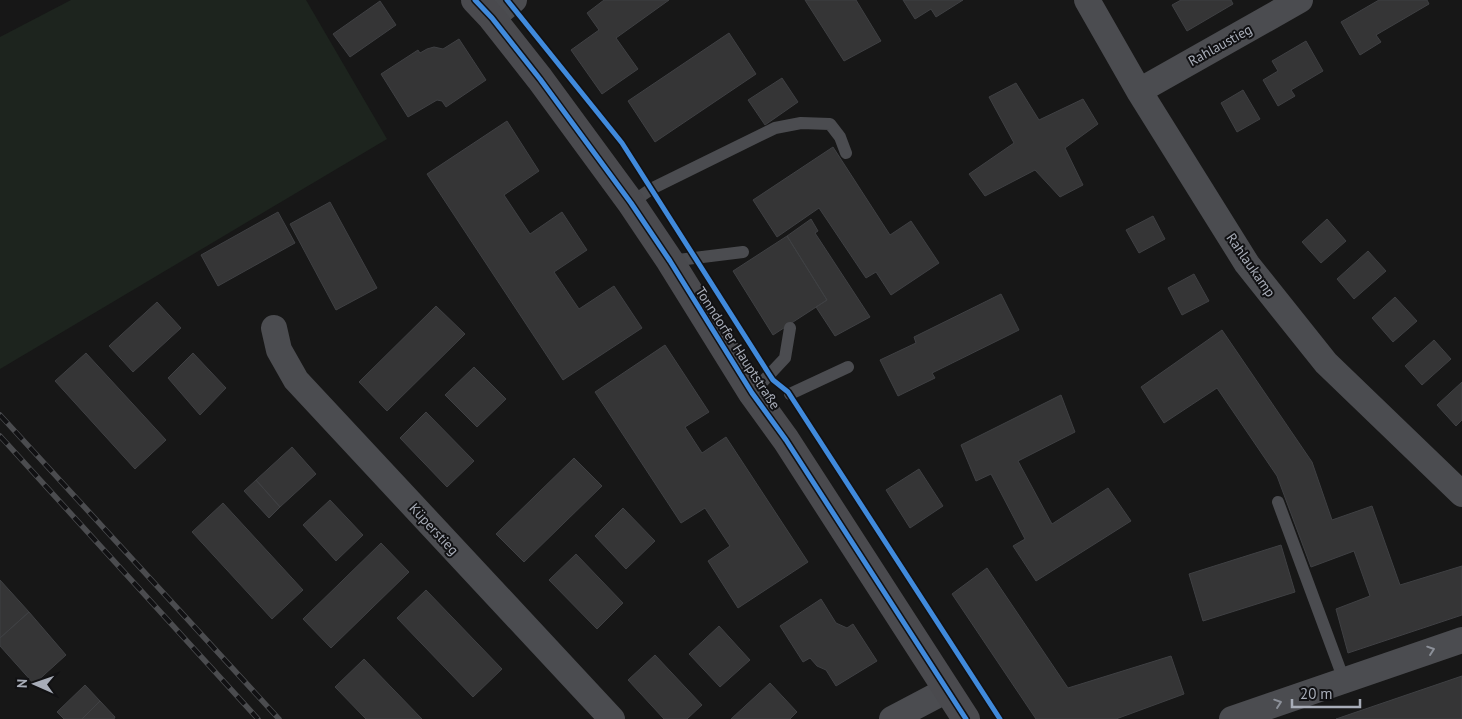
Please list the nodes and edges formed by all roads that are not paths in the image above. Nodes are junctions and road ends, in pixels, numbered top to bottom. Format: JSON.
{"nodes":[{"id":1,"x":514,"y":0,"type":"edge"},
{"id":2,"x":1087,"y":0,"type":"edge"},
{"id":3,"x":1300,"y":0,"type":"edge"},
{"id":4,"x":483,"y":9,"type":"edge"},
{"id":5,"x":1139,"y":90,"type":"junction"},
{"id":6,"x":846,"y":153,"type":"dead end"},
{"id":7,"x":631,"y":203,"type":"junction"},
{"id":8,"x":743,"y":252,"type":"dead end"},
{"id":9,"x":670,"y":261,"type":"junction"},
{"id":10,"x":274,"y":328,"type":"dead end"},
{"id":11,"x":790,"y":328,"type":"dead end"},
{"id":12,"x":848,"y":368,"type":"dead end"},
{"id":13,"x":752,"y":393,"type":"junction"},
{"id":14,"x":790,"y":394,"type":"dead end"},
{"id":15,"x":1462,"y":494,"type":"edge"},
{"id":16,"x":1278,"y":502,"type":"dead end"},
{"id":17,"x":1462,"y":640,"type":"edge"},
{"id":18,"x":1344,"y":680,"type":"junction"},
{"id":19,"x":948,"y":690,"type":"junction"},
{"id":20,"x":612,"y":719,"type":"edge"},
{"id":21,"x":892,"y":719,"type":"edge"},
{"id":22,"x":966,"y":719,"type":"edge"},
{"id":23,"x":1232,"y":719,"type":"edge"}],
"edges":[{"from":1,"to":4,"type":"street"},
{"from":2,"to":5,"type":"street","name":"Rahlaukamp"},
{"from":3,"to":5,"type":"street","name":"Rahlaustieg"},
{"from":4,"to":7,"type":"main road","name":"Tonndorfer Hauptstraße"},
{"from":5,"to":15,"type":"street","name":"Rahlaukamp"},
{"from":6,"to":7,"type":"lane"},
{"from":7,"to":9,"type":"main road","name":"Tonndorfer Hauptstraße"},
{"from":8,"to":9,"type":"lane"},
{"from":9,"to":13,"type":"main road","name":"Tonndorfer Hauptstraße"},
{"from":10,"to":20,"type":"street","name":"Küperstieg"},
{"from":11,"to":13,"type":"lane"},
{"from":12,"to":14,"type":"lane"},
{"from":13,"to":19,"type":"main road","name":"Tonndorfer Hauptstraße"},
{"from":16,"to":18,"type":"lane"},
{"from":18,"to":17,"type":"street","one_way":true},
{"from":23,"to":18,"type":"street","one_way":true},
{"from":19,"to":21,"type":"street"},
{"from":19,"to":22,"type":"main road","name":"Tonndorfer Hauptstraße"}]}
